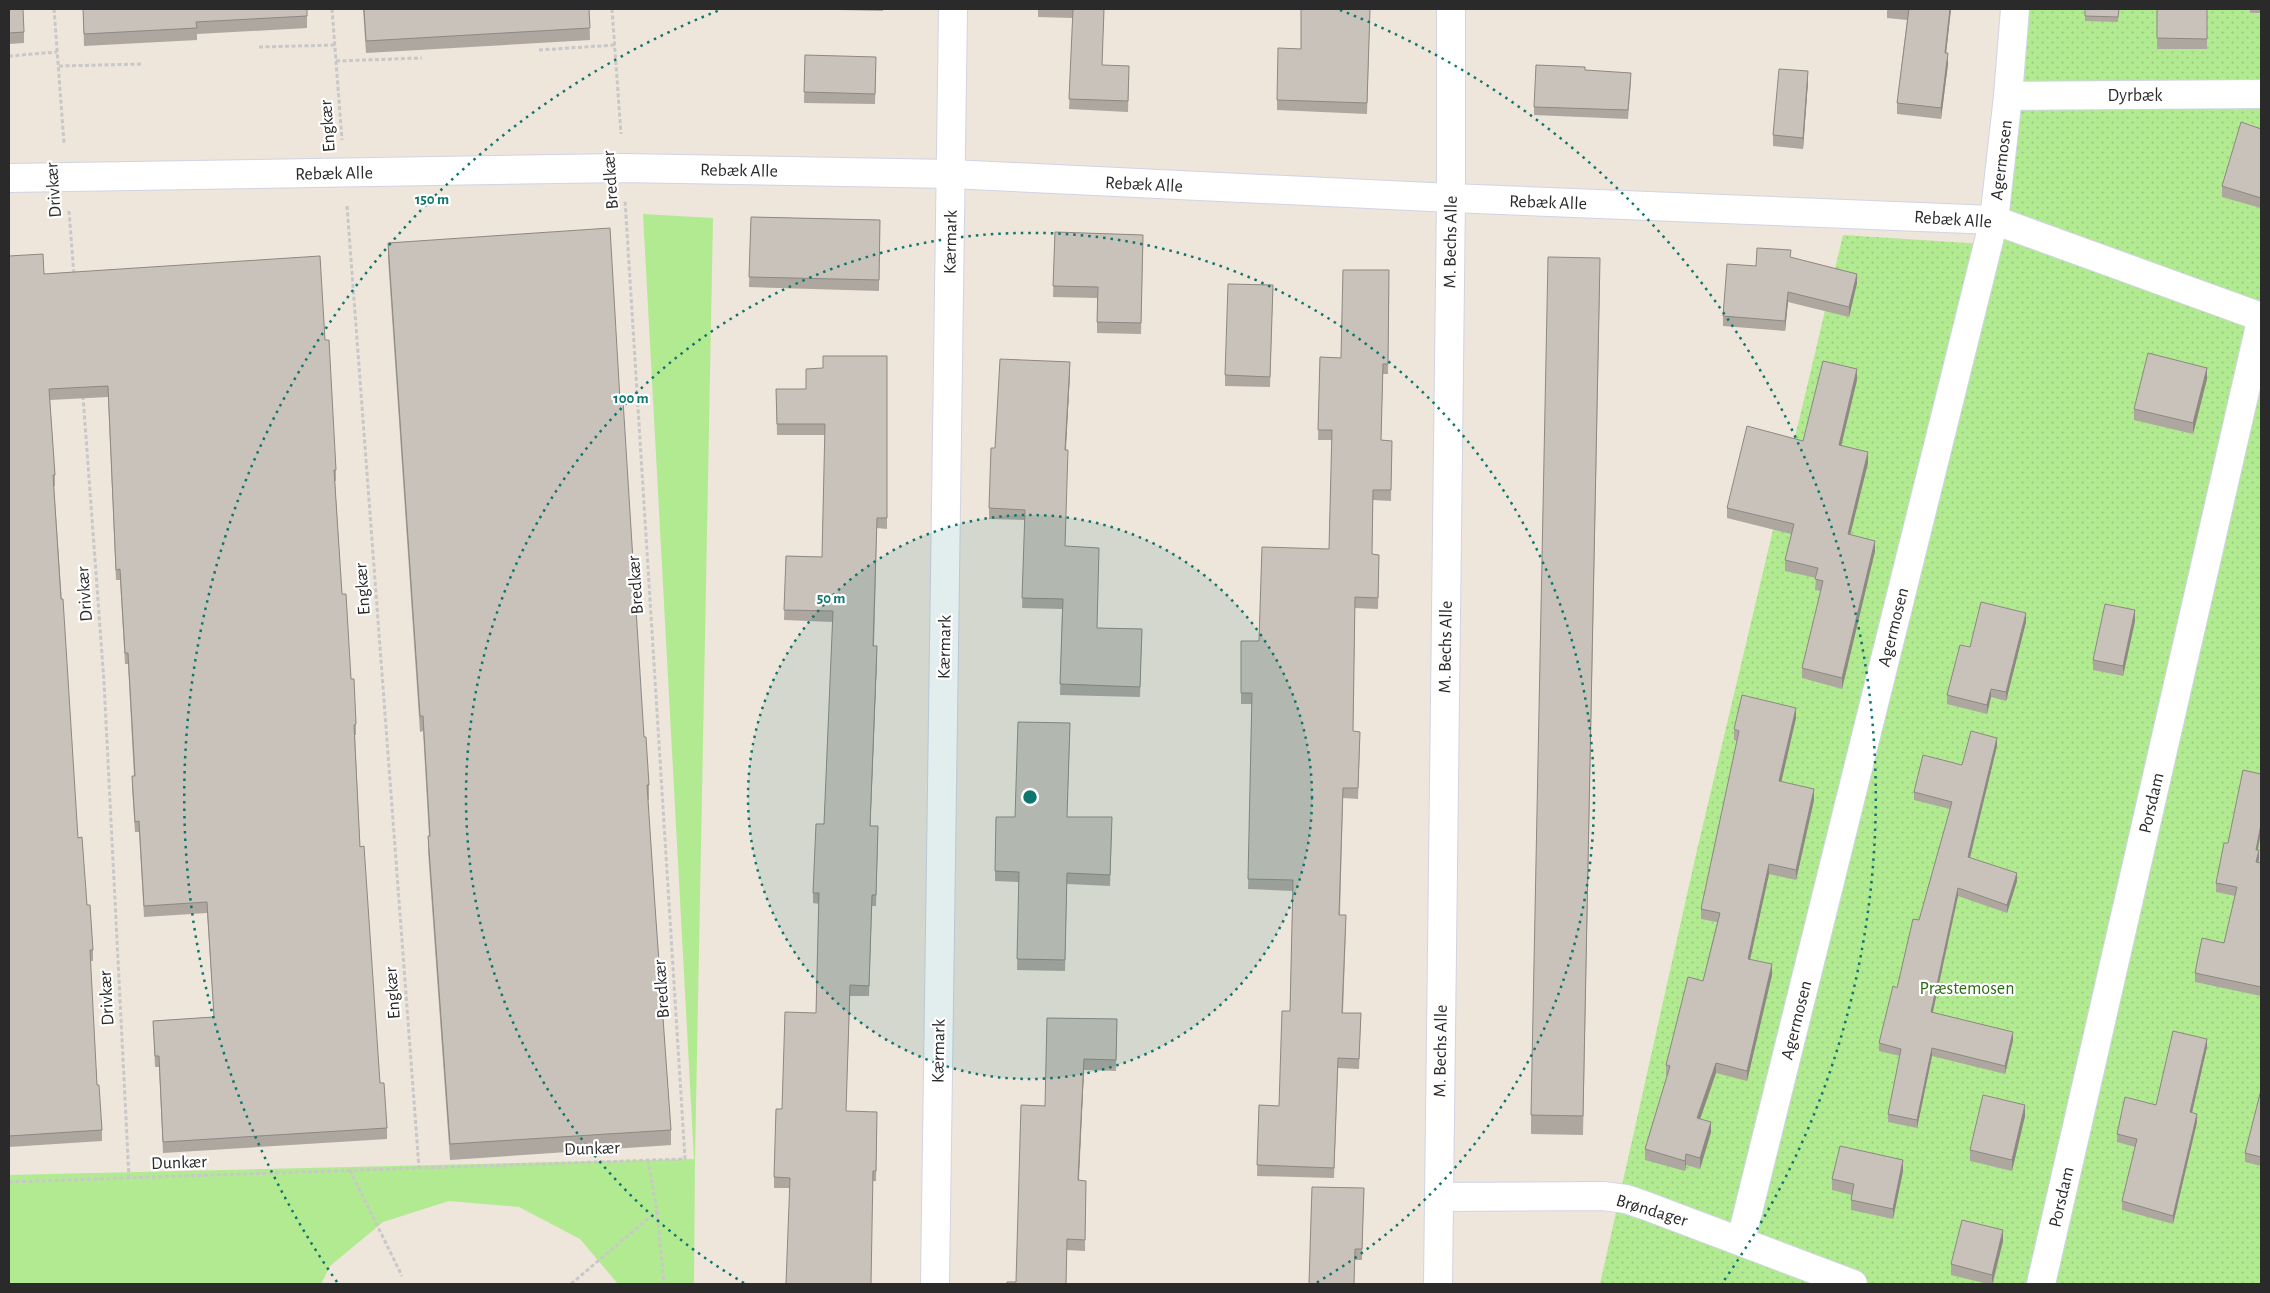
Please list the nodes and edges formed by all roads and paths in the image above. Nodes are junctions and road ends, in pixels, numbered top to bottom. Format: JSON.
{"nodes":[{"id":1,"x":54,"y":9,"type":"edge"},
{"id":2,"x":332,"y":9,"type":"edge"},
{"id":3,"x":612,"y":9,"type":"edge"},
{"id":4,"x":953,"y":9,"type":"edge"},
{"id":5,"x":1452,"y":9,"type":"edge"},
{"id":6,"x":2015,"y":9,"type":"edge"},
{"id":7,"x":335,"y":45,"type":"junction"},
{"id":8,"x":615,"y":45,"type":"junction"},
{"id":9,"x":259,"y":47,"type":"dead end"},
{"id":10,"x":539,"y":50,"type":"edge"},
{"id":11,"x":57,"y":52,"type":"junction"},
{"id":12,"x":9,"y":56,"type":"edge"},
{"id":13,"x":422,"y":58,"type":"edge"},
{"id":14,"x":336,"y":61,"type":"junction"},
{"id":15,"x":143,"y":64,"type":"dead end"},
{"id":16,"x":59,"y":66,"type":"junction"},
{"id":17,"x":2261,"y":94,"type":"edge"},
{"id":18,"x":2008,"y":96,"type":"junction"},
{"id":19,"x":623,"y":168,"type":"junction"},
{"id":20,"x":344,"y":173,"type":"junction"},
{"id":21,"x":951,"y":174,"type":"junction"},
{"id":22,"x":9,"y":178,"type":"edge"},
{"id":23,"x":66,"y":178,"type":"junction"},
{"id":24,"x":1451,"y":198,"type":"junction"},
{"id":25,"x":1994,"y":220,"type":"junction"},
{"id":26,"x":74,"y":277,"type":"edge"},
{"id":27,"x":2261,"y":316,"type":"edge"},
{"id":28,"x":2261,"y":321,"type":"edge"},
{"id":29,"x":82,"y":395,"type":"edge"},
{"id":30,"x":685,"y":1159,"type":"joint"},
{"id":31,"x":648,"y":1160,"type":"junction"},
{"id":32,"x":419,"y":1168,"type":"junction"},
{"id":33,"x":350,"y":1170,"type":"junction"},
{"id":34,"x":128,"y":1178,"type":"junction"},
{"id":35,"x":9,"y":1182,"type":"edge"},
{"id":36,"x":1439,"y":1198,"type":"junction"},
{"id":37,"x":658,"y":1211,"type":"junction"},
{"id":38,"x":1741,"y":1240,"type":"junction"},
{"id":39,"x":402,"y":1276,"type":"dead end"},
{"id":40,"x":571,"y":1284,"type":"edge"},
{"id":41,"x":664,"y":1284,"type":"edge"},
{"id":42,"x":935,"y":1284,"type":"edge"},
{"id":43,"x":1438,"y":1284,"type":"edge"},
{"id":44,"x":1853,"y":1284,"type":"edge"},
{"id":45,"x":2041,"y":1284,"type":"edge"}],
"edges":[{"from":1,"to":11,"type":"path","name":"Drivkær"},
{"from":2,"to":7,"type":"path","name":"Engkær"},
{"from":3,"to":8,"type":"path","name":"Bredkær"},
{"from":4,"to":21,"type":"street","name":"Kærmark"},
{"from":5,"to":24,"type":"street","name":"M. Bechs Alle"},
{"from":6,"to":18,"type":"street","name":"Agermosen"},
{"from":7,"to":9,"type":"path"},
{"from":7,"to":14,"type":"path","name":"Engkær"},
{"from":8,"to":10,"type":"path"},
{"from":8,"to":19,"type":"path","name":"Bredkær"},
{"from":11,"to":12,"type":"path"},
{"from":11,"to":16,"type":"path","name":"Drivkær"},
{"from":13,"to":14,"type":"path"},
{"from":14,"to":20,"type":"path","name":"Engkær"},
{"from":15,"to":16,"type":"path"},
{"from":16,"to":23,"type":"path","name":"Drivkær"},
{"from":17,"to":18,"type":"street","name":"Dyrbæk"},
{"from":18,"to":25,"type":"street","name":"Agermosen"},
{"from":19,"to":20,"type":"street","name":"Rebæk Alle"},
{"from":19,"to":21,"type":"street","name":"Rebæk Alle"},
{"from":19,"to":30,"type":"path","name":"Bredkær"},
{"from":20,"to":23,"type":"street","name":"Rebæk Alle"},
{"from":20,"to":32,"type":"path","name":"Engkær"},
{"from":21,"to":24,"type":"street","name":"Rebæk Alle"},
{"from":21,"to":42,"type":"street","name":"Kærmark"},
{"from":22,"to":23,"type":"street","name":"Rebæk Alle"},
{"from":23,"to":26,"type":"path","name":"Drivkær"},
{"from":24,"to":25,"type":"street","name":"Rebæk Alle"},
{"from":24,"to":36,"type":"street","name":"M. Bechs Alle"},
{"from":25,"to":27,"type":"street","name":"Rebæk Alle"},
{"from":25,"to":38,"type":"street","name":"Agermosen"},
{"from":28,"to":45,"type":"street","name":"Porsdam"},
{"from":29,"to":34,"type":"path","name":"Drivkær"},
{"from":30,"to":31,"type":"path","name":"Dunkær"},
{"from":31,"to":32,"type":"path","name":"Dunkær"},
{"from":31,"to":37,"type":"path"},
{"from":32,"to":33,"type":"path","name":"Dunkær"},
{"from":33,"to":34,"type":"path","name":"Dunkær"},
{"from":33,"to":39,"type":"path"},
{"from":34,"to":35,"type":"path","name":"Dunkær"},
{"from":36,"to":38,"type":"street","name":"Brøndager"},
{"from":36,"to":43,"type":"street","name":"M. Bechs Alle"},
{"from":37,"to":40,"type":"path"},
{"from":37,"to":41,"type":"path"},
{"from":38,"to":44,"type":"street","name":"Brøndager"}]}
